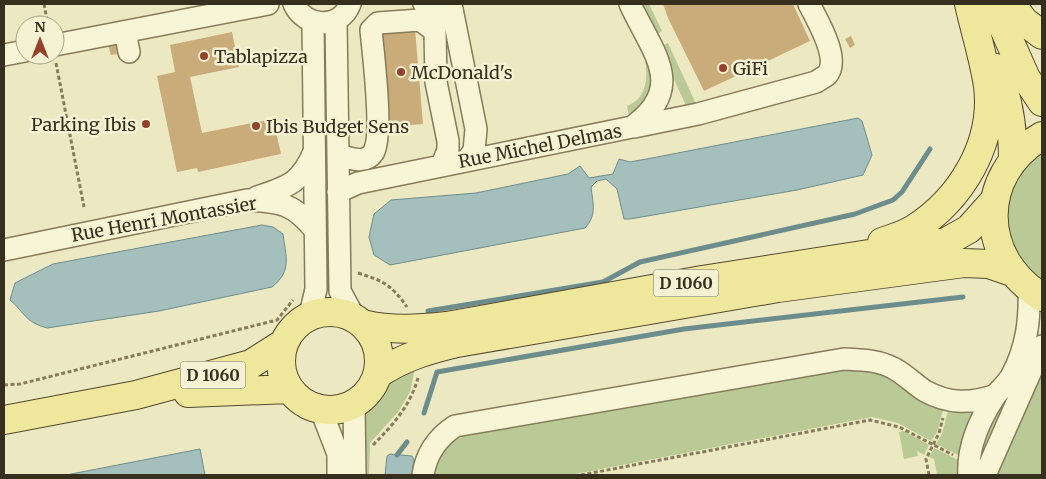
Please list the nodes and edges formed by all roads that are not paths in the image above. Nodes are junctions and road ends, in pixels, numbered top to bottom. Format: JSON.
{"nodes":[{"id":1,"x":268,"y":4,"type":"edge"},
{"id":2,"x":294,"y":4,"type":"edge"},
{"id":3,"x":350,"y":4,"type":"edge"},
{"id":4,"x":424,"y":4,"type":"edge"},
{"id":5,"x":630,"y":4,"type":"edge"},
{"id":6,"x":809,"y":4,"type":"edge"},
{"id":7,"x":970,"y":4,"type":"edge"},
{"id":8,"x":993,"y":4,"type":"edge"},
{"id":9,"x":1011,"y":4,"type":"edge"},
{"id":10,"x":452,"y":12,"type":"edge"},
{"id":11,"x":336,"y":20,"type":"junction"},
{"id":12,"x":313,"y":22,"type":"junction"},
{"id":13,"x":1042,"y":35,"type":"edge"},
{"id":14,"x":65,"y":45,"type":"edge"},
{"id":15,"x":1042,"y":102,"type":"edge"},
{"id":16,"x":632,"y":127,"type":"junction"},
{"id":17,"x":476,"y":129,"type":"junction"},
{"id":18,"x":446,"y":132,"type":"junction"},
{"id":19,"x":1042,"y":136,"type":"edge"},
{"id":20,"x":315,"y":150,"type":"junction"},
{"id":21,"x":338,"y":154,"type":"junction"},
{"id":22,"x":467,"y":160,"type":"junction"},
{"id":23,"x":1013,"y":160,"type":"junction"},
{"id":24,"x":442,"y":165,"type":"junction"},
{"id":25,"x":338,"y":192,"type":"junction"},
{"id":26,"x":247,"y":200,"type":"junction"},
{"id":27,"x":994,"y":201,"type":"junction"},
{"id":28,"x":315,"y":230,"type":"junction"},
{"id":29,"x":4,"y":250,"type":"edge"},
{"id":30,"x":702,"y":280,"type":"junction"},
{"id":31,"x":1028,"y":286,"type":"edge"},
{"id":32,"x":310,"y":316,"type":"junction"},
{"id":33,"x":359,"y":321,"type":"junction"},
{"id":34,"x":284,"y":343,"type":"junction"},
{"id":35,"x":1042,"y":346,"type":"edge"},
{"id":36,"x":378,"y":374,"type":"junction"},
{"id":37,"x":290,"y":389,"type":"junction"},
{"id":38,"x":136,"y":395,"type":"junction"},
{"id":39,"x":996,"y":395,"type":"junction"},
{"id":40,"x":354,"y":405,"type":"junction"},
{"id":41,"x":321,"y":410,"type":"junction"},
{"id":42,"x":4,"y":420,"type":"edge"},
{"id":43,"x":338,"y":465,"type":"edge"},
{"id":44,"x":974,"y":471,"type":"edge"},
{"id":45,"x":321,"y":475,"type":"edge"},
{"id":46,"x":355,"y":475,"type":"edge"},
{"id":47,"x":423,"y":475,"type":"edge"}],
"edges":[{"from":1,"to":14,"type":"street"},
{"from":2,"to":12,"type":"street"},
{"from":3,"to":11,"type":"street"},
{"from":4,"to":10,"type":"street"},
{"from":5,"to":16,"type":"street","name":"Rue Michel Delmas"},
{"from":6,"to":16,"type":"street"},
{"from":7,"to":23,"type":"main road"},
{"from":7,"to":30,"type":"main road"},
{"from":8,"to":15,"type":"main road"},
{"from":9,"to":13,"type":"main road"},
{"from":10,"to":17,"type":"street"},
{"from":11,"to":12,"type":"street"},
{"from":11,"to":21,"type":"street"},
{"from":12,"to":20,"type":"street"},
{"from":16,"to":22,"type":"street","name":"Rue Michel Delmas"},
{"from":17,"to":18,"type":"street"},
{"from":17,"to":22,"type":"street"},
{"from":18,"to":21,"type":"street"},
{"from":18,"to":24,"type":"street"},
{"from":19,"to":23,"type":"main road"},
{"from":20,"to":26,"type":"street"},
{"from":20,"to":28,"type":"street"},
{"from":21,"to":25,"type":"street"},
{"from":22,"to":24,"type":"street","name":"Rue Michel Delmas"},
{"from":23,"to":27,"type":"main road"},
{"from":24,"to":25,"type":"street","name":"Rue Michel Delmas"},
{"from":25,"to":33,"type":"street"},
{"from":26,"to":28,"type":"street","name":"Rue Henri Montassier"},
{"from":26,"to":29,"type":"street","name":"Rue Henri Montassier"},
{"from":27,"to":30,"type":"main road","number":"D 1060"},
{"from":27,"to":31,"type":"main road"},
{"from":28,"to":32,"type":"street"},
{"from":30,"to":33,"type":"main road","number":"D 1060"},
{"from":31,"to":36,"type":"main road","number":"D 1060"},
{"from":31,"to":39,"type":"street"},
{"from":32,"to":33,"type":"main road"},
{"from":32,"to":34,"type":"main road"},
{"from":33,"to":36,"type":"main road"},
{"from":34,"to":37,"type":"main road"},
{"from":34,"to":38,"type":"main road","number":"D 1060"},
{"from":35,"to":44,"type":"street"},
{"from":36,"to":40,"type":"main road"},
{"from":37,"to":38,"type":"main road","number":"D 1060"},
{"from":37,"to":41,"type":"main road"},
{"from":38,"to":42,"type":"main road","number":"D 1060"},
{"from":39,"to":44,"type":"street"},
{"from":39,"to":47,"type":"street"},
{"from":40,"to":41,"type":"main road"},
{"from":40,"to":46,"type":"street"},
{"from":41,"to":43,"type":"street"},
{"from":43,"to":45,"type":"street"}]}
